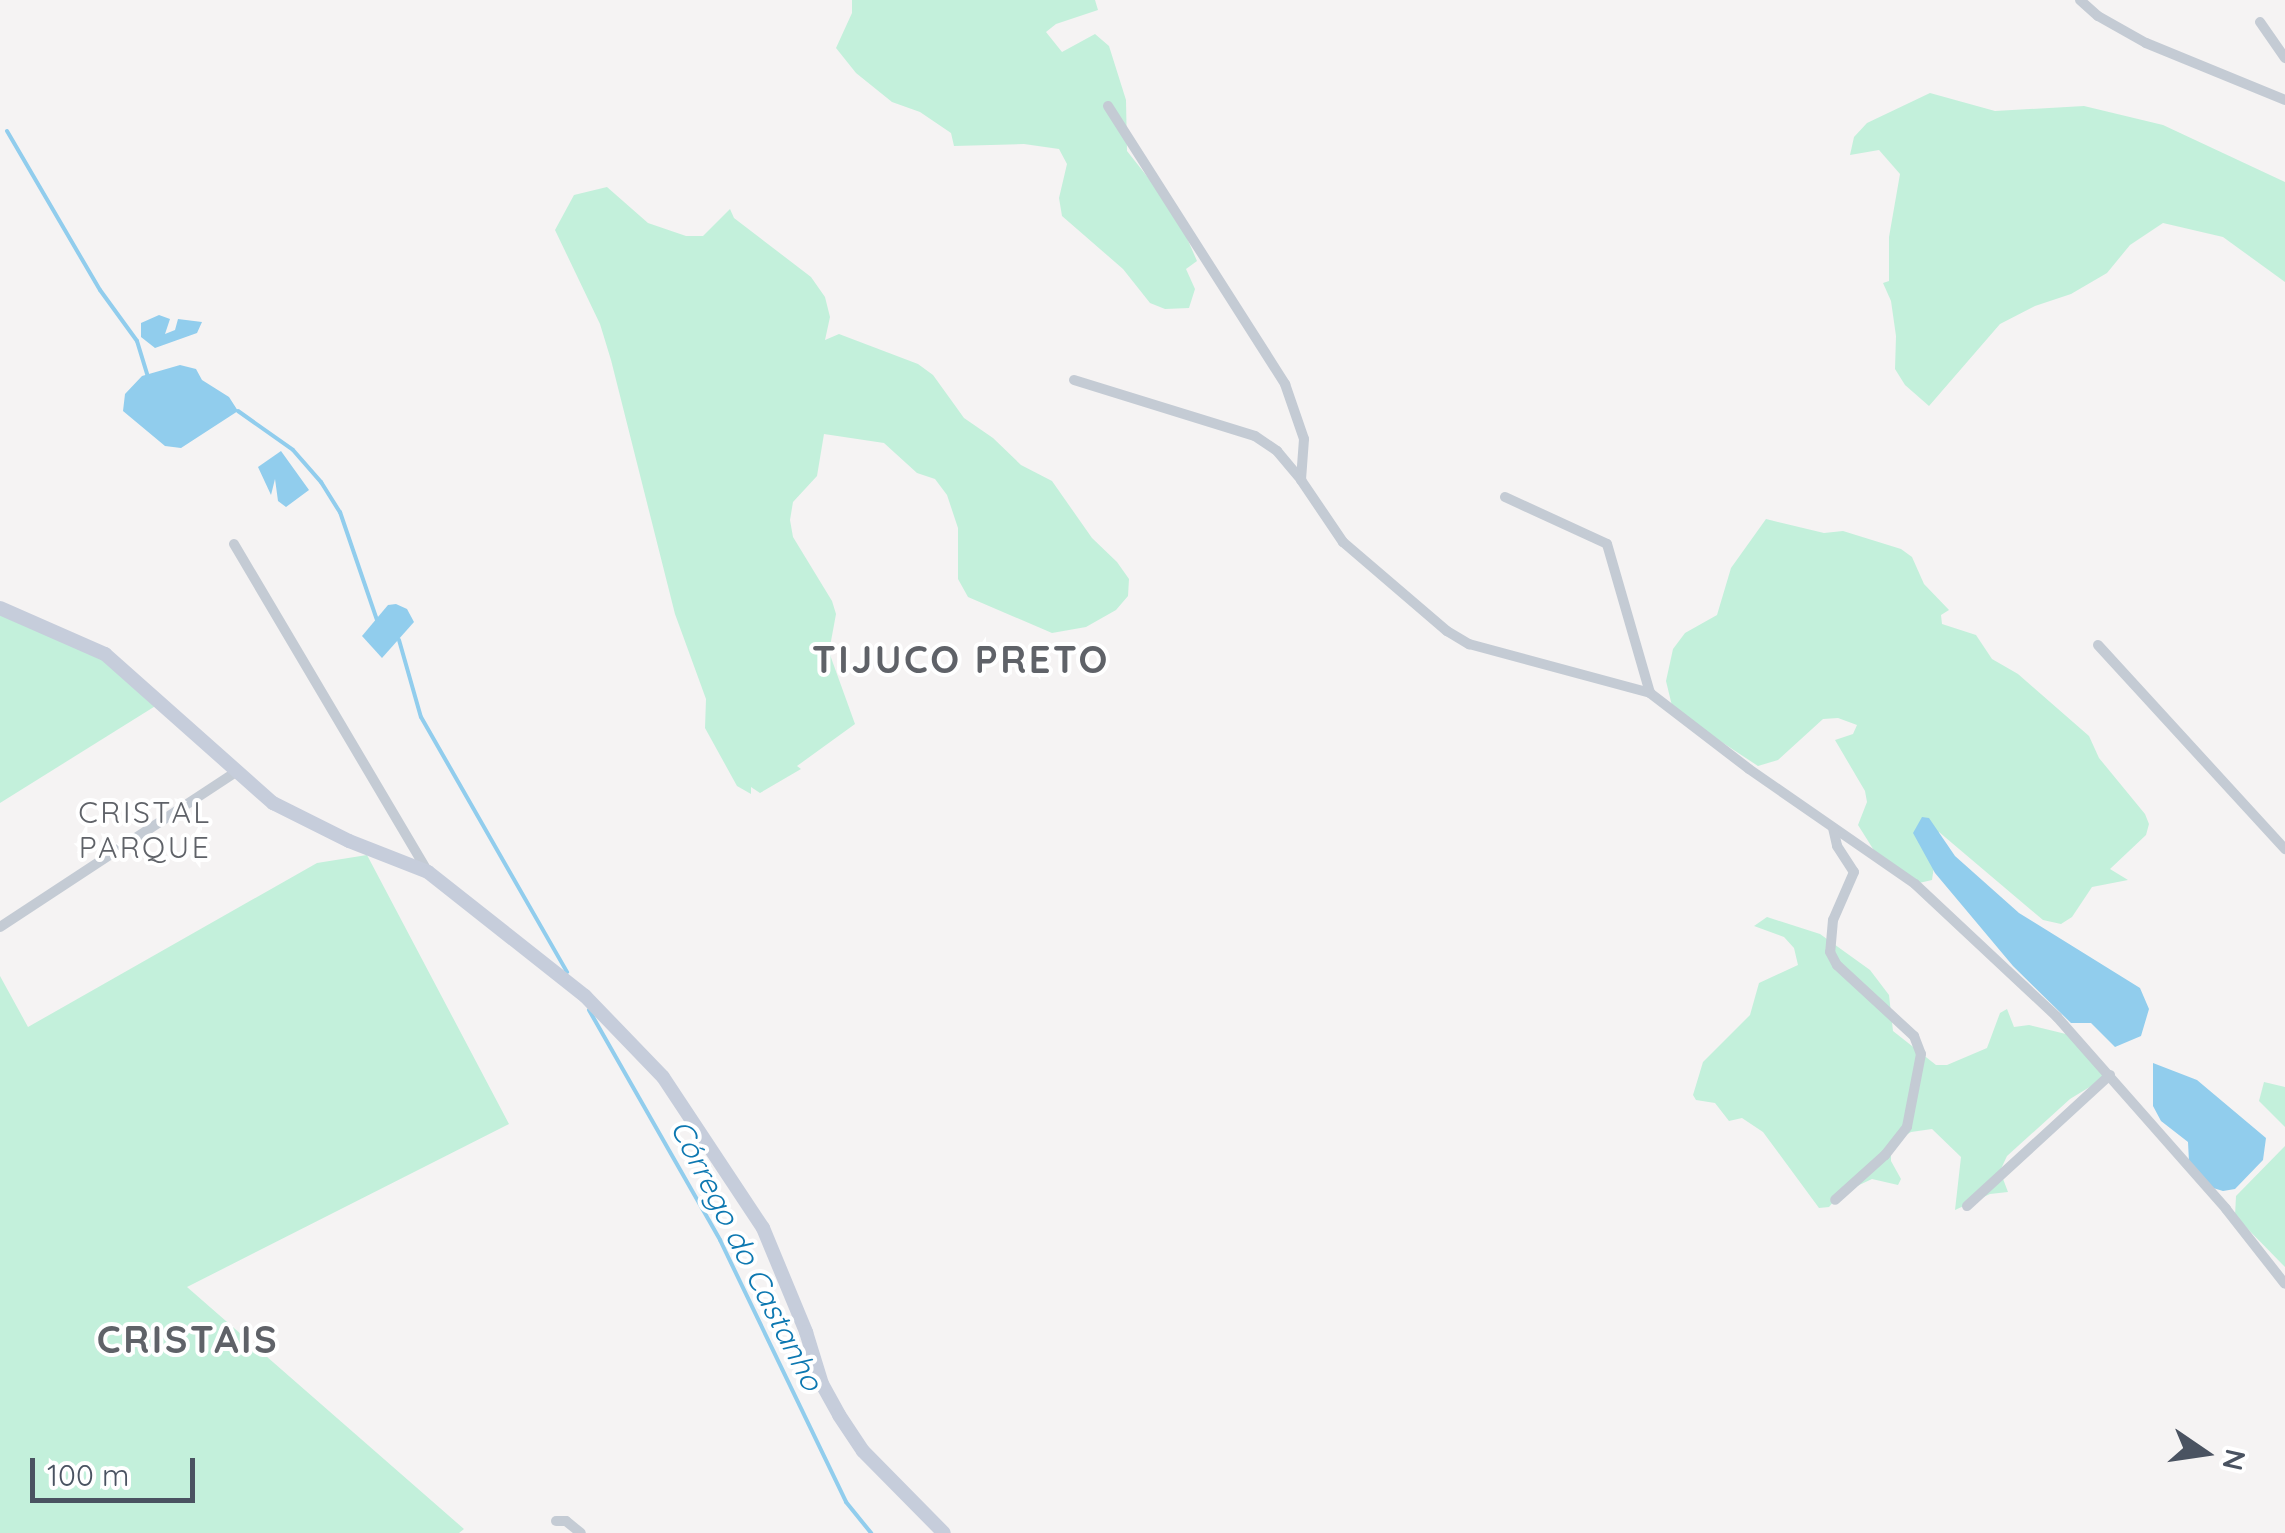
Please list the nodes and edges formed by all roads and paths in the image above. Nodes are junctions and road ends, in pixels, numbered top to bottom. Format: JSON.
{"nodes":[{"id":1,"x":2080,"y":0,"type":"edge"},
{"id":2,"x":2260,"y":22,"type":"dead end"},
{"id":3,"x":2285,"y":58,"type":"edge"},
{"id":4,"x":2285,"y":100,"type":"edge"},
{"id":5,"x":1108,"y":106,"type":"dead end"},
{"id":6,"x":1074,"y":380,"type":"dead end"},
{"id":7,"x":1302,"y":480,"type":"junction"},
{"id":8,"x":1505,"y":497,"type":"dead end"},
{"id":9,"x":234,"y":544,"type":"dead end"},
{"id":10,"x":0,"y":608,"type":"edge"},
{"id":11,"x":2098,"y":645,"type":"dead end"},
{"id":12,"x":1650,"y":693,"type":"junction"},
{"id":13,"x":236,"y":772,"type":"junction"},
{"id":14,"x":1833,"y":826,"type":"junction"},
{"id":15,"x":2285,"y":848,"type":"edge"},
{"id":16,"x":428,"y":872,"type":"junction"},
{"id":17,"x":0,"y":927,"type":"edge"},
{"id":18,"x":2110,"y":1076,"type":"junction"},
{"id":19,"x":1835,"y":1200,"type":"dead end"},
{"id":20,"x":1967,"y":1206,"type":"dead end"},
{"id":21,"x":2285,"y":1284,"type":"edge"},
{"id":22,"x":556,"y":1521,"type":"dead end"},
{"id":23,"x":581,"y":1533,"type":"edge"},
{"id":24,"x":944,"y":1533,"type":"edge"}],
"edges":[{"from":1,"to":4,"type":"street"},
{"from":2,"to":3,"type":"street"},
{"from":5,"to":7,"type":"street"},
{"from":6,"to":7,"type":"street"},
{"from":7,"to":12,"type":"street"},
{"from":8,"to":12,"type":"street"},
{"from":9,"to":16,"type":"street"},
{"from":10,"to":13,"type":"main road"},
{"from":11,"to":15,"type":"street"},
{"from":12,"to":14,"type":"street"},
{"from":13,"to":16,"type":"main road"},
{"from":13,"to":17,"type":"street"},
{"from":14,"to":18,"type":"street"},
{"from":14,"to":19,"type":"street"},
{"from":16,"to":24,"type":"main road"},
{"from":18,"to":20,"type":"street"},
{"from":18,"to":21,"type":"street"},
{"from":22,"to":23,"type":"street"}]}
